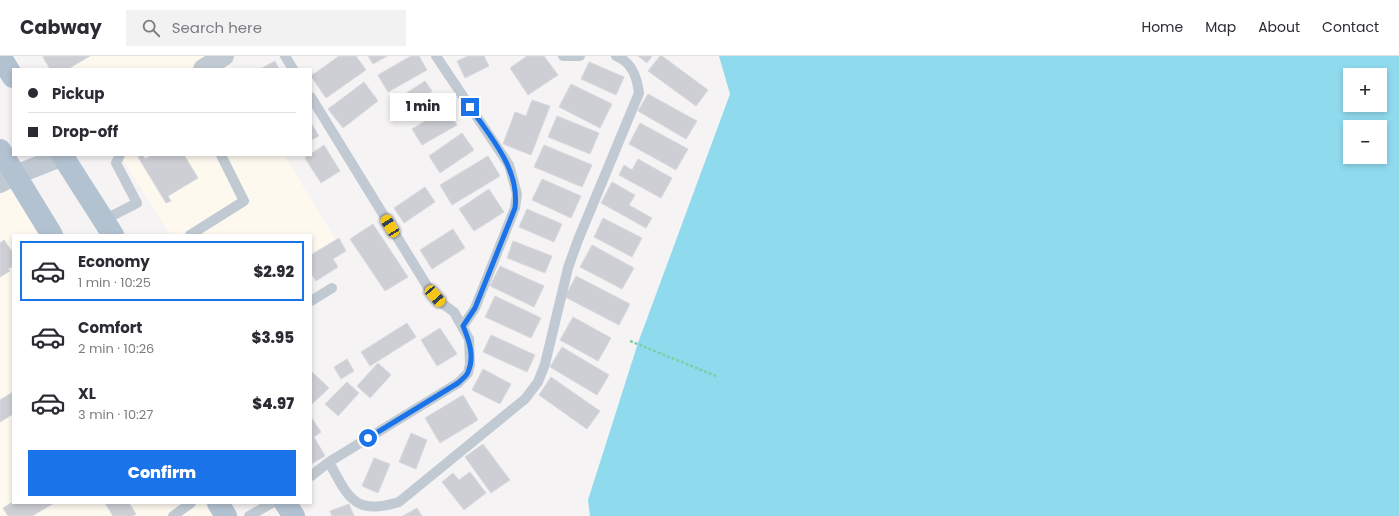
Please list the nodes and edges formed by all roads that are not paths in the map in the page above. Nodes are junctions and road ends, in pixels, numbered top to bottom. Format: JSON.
{"nodes":[{"id":1,"x":0,"y":56,"type":"edge"},
{"id":2,"x":286,"y":56,"type":"edge"},
{"id":3,"x":436,"y":56,"type":"edge"},
{"id":4,"x":563,"y":56,"type":"edge"},
{"id":5,"x":580,"y":56,"type":"edge"},
{"id":6,"x":616,"y":56,"type":"edge"},
{"id":7,"x":293,"y":68,"type":"edge"},
{"id":8,"x":12,"y":75,"type":"edge"},
{"id":9,"x":312,"y":100,"type":"edge"},
{"id":10,"x":0,"y":150,"type":"edge"},
{"id":11,"x":63,"y":156,"type":"edge"},
{"id":12,"x":120,"y":156,"type":"edge"},
{"id":13,"x":222,"y":156,"type":"edge"},
{"id":14,"x":7,"y":179,"type":"edge"},
{"id":15,"x":108,"y":227,"type":"edge"},
{"id":16,"x":51,"y":234,"type":"edge"},
{"id":17,"x":192,"y":234,"type":"edge"},
{"id":18,"x":332,"y":288,"type":"dead end"},
{"id":19,"x":312,"y":300,"type":"edge"},
{"id":20,"x":463,"y":326,"type":"junction"},
{"id":21,"x":329,"y":462,"type":"junction"},
{"id":22,"x":312,"y":475,"type":"edge"},
{"id":23,"x":190,"y":504,"type":"edge"},
{"id":24,"x":219,"y":504,"type":"edge"},
{"id":25,"x":270,"y":504,"type":"edge"},
{"id":26,"x":286,"y":504,"type":"edge"},
{"id":27,"x":173,"y":516,"type":"edge"},
{"id":28,"x":226,"y":516,"type":"edge"},
{"id":29,"x":249,"y":516,"type":"edge"},
{"id":30,"x":294,"y":516,"type":"edge"}],
"edges":[{"from":1,"to":8,"type":"main road"},
{"from":2,"to":7,"type":"lane"},
{"from":3,"to":20,"type":"lane"},
{"from":4,"to":5,"type":"lane"},
{"from":6,"to":21,"type":"lane"},
{"from":9,"to":20,"type":"lane"},
{"from":10,"to":14,"type":"main road"},
{"from":11,"to":14,"type":"street"},
{"from":11,"to":15,"type":"main road"},
{"from":12,"to":15,"type":"lane"},
{"from":13,"to":17,"type":"lane"},
{"from":14,"to":16,"type":"main road"},
{"from":18,"to":19,"type":"lane"},
{"from":20,"to":21,"type":"lane"},
{"from":21,"to":22,"type":"lane"},
{"from":23,"to":27,"type":"lane"},
{"from":24,"to":28,"type":"main road"},
{"from":25,"to":29,"type":"lane"},
{"from":26,"to":30,"type":"main road"}]}
